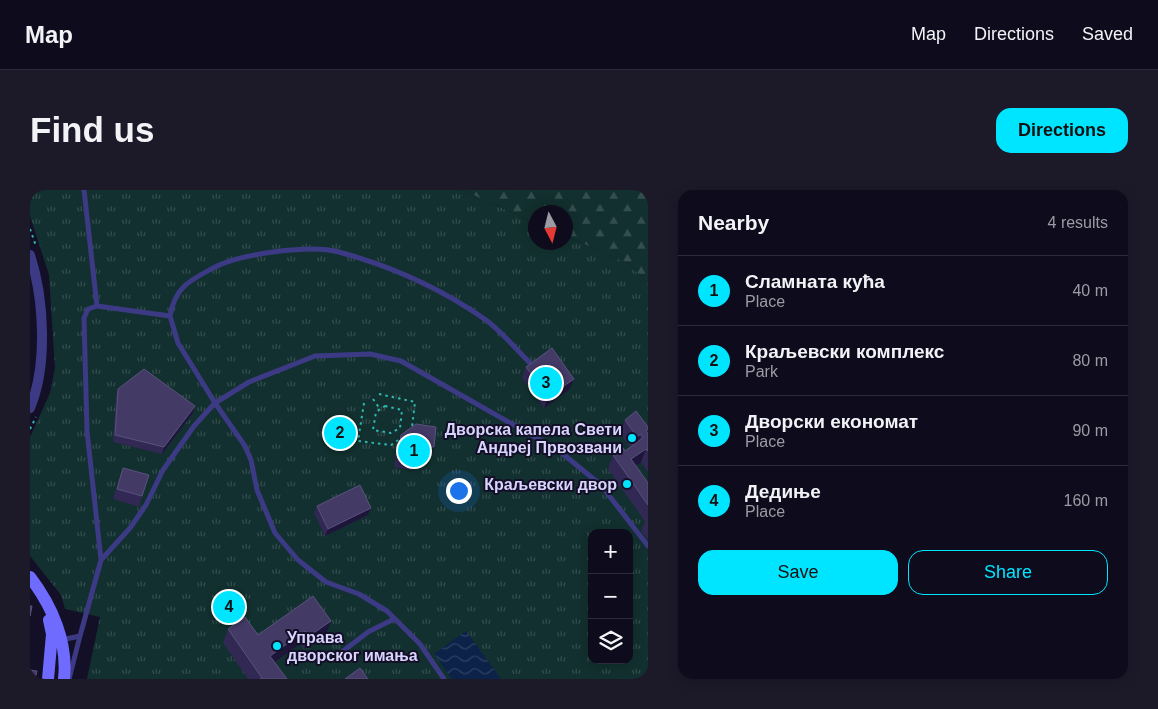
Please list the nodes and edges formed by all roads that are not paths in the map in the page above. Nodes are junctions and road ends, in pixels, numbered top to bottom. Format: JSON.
{"nodes":[{"id":1,"x":84,"y":190,"type":"edge"},
{"id":2,"x":30,"y":255,"type":"edge"},
{"id":3,"x":97,"y":306,"type":"junction"},
{"id":4,"x":170,"y":316,"type":"junction"},
{"id":5,"x":530,"y":363,"type":"edge"},
{"id":6,"x":215,"y":403,"type":"junction"},
{"id":7,"x":30,"y":408,"type":"edge"},
{"id":8,"x":648,"y":546,"type":"edge"},
{"id":9,"x":101,"y":560,"type":"junction"},
{"id":10,"x":30,"y":577,"type":"edge"},
{"id":11,"x":394,"y":619,"type":"junction"},
{"id":12,"x":80,"y":636,"type":"junction"},
{"id":13,"x":62,"y":640,"type":"junction"},
{"id":14,"x":338,"y":655,"type":"dead end"},
{"id":15,"x":48,"y":679,"type":"edge"},
{"id":16,"x":64,"y":679,"type":"edge"},
{"id":17,"x":69,"y":679,"type":"edge"},
{"id":18,"x":444,"y":679,"type":"edge"}],
"edges":[{"from":1,"to":3,"type":"lane"},
{"from":2,"to":7,"type":"street"},
{"from":3,"to":4,"type":"lane"},
{"from":3,"to":9,"type":"lane"},
{"from":4,"to":5,"type":"lane"},
{"from":4,"to":6,"type":"lane"},
{"from":6,"to":8,"type":"lane"},
{"from":6,"to":9,"type":"lane"},
{"from":6,"to":11,"type":"lane"},
{"from":9,"to":12,"type":"lane"},
{"from":10,"to":13,"type":"street"},
{"from":11,"to":14,"type":"lane"},
{"from":11,"to":18,"type":"lane"},
{"from":12,"to":13,"type":"lane"},
{"from":12,"to":17,"type":"lane"},
{"from":13,"to":15,"type":"street"},
{"from":13,"to":16,"type":"street"}]}
